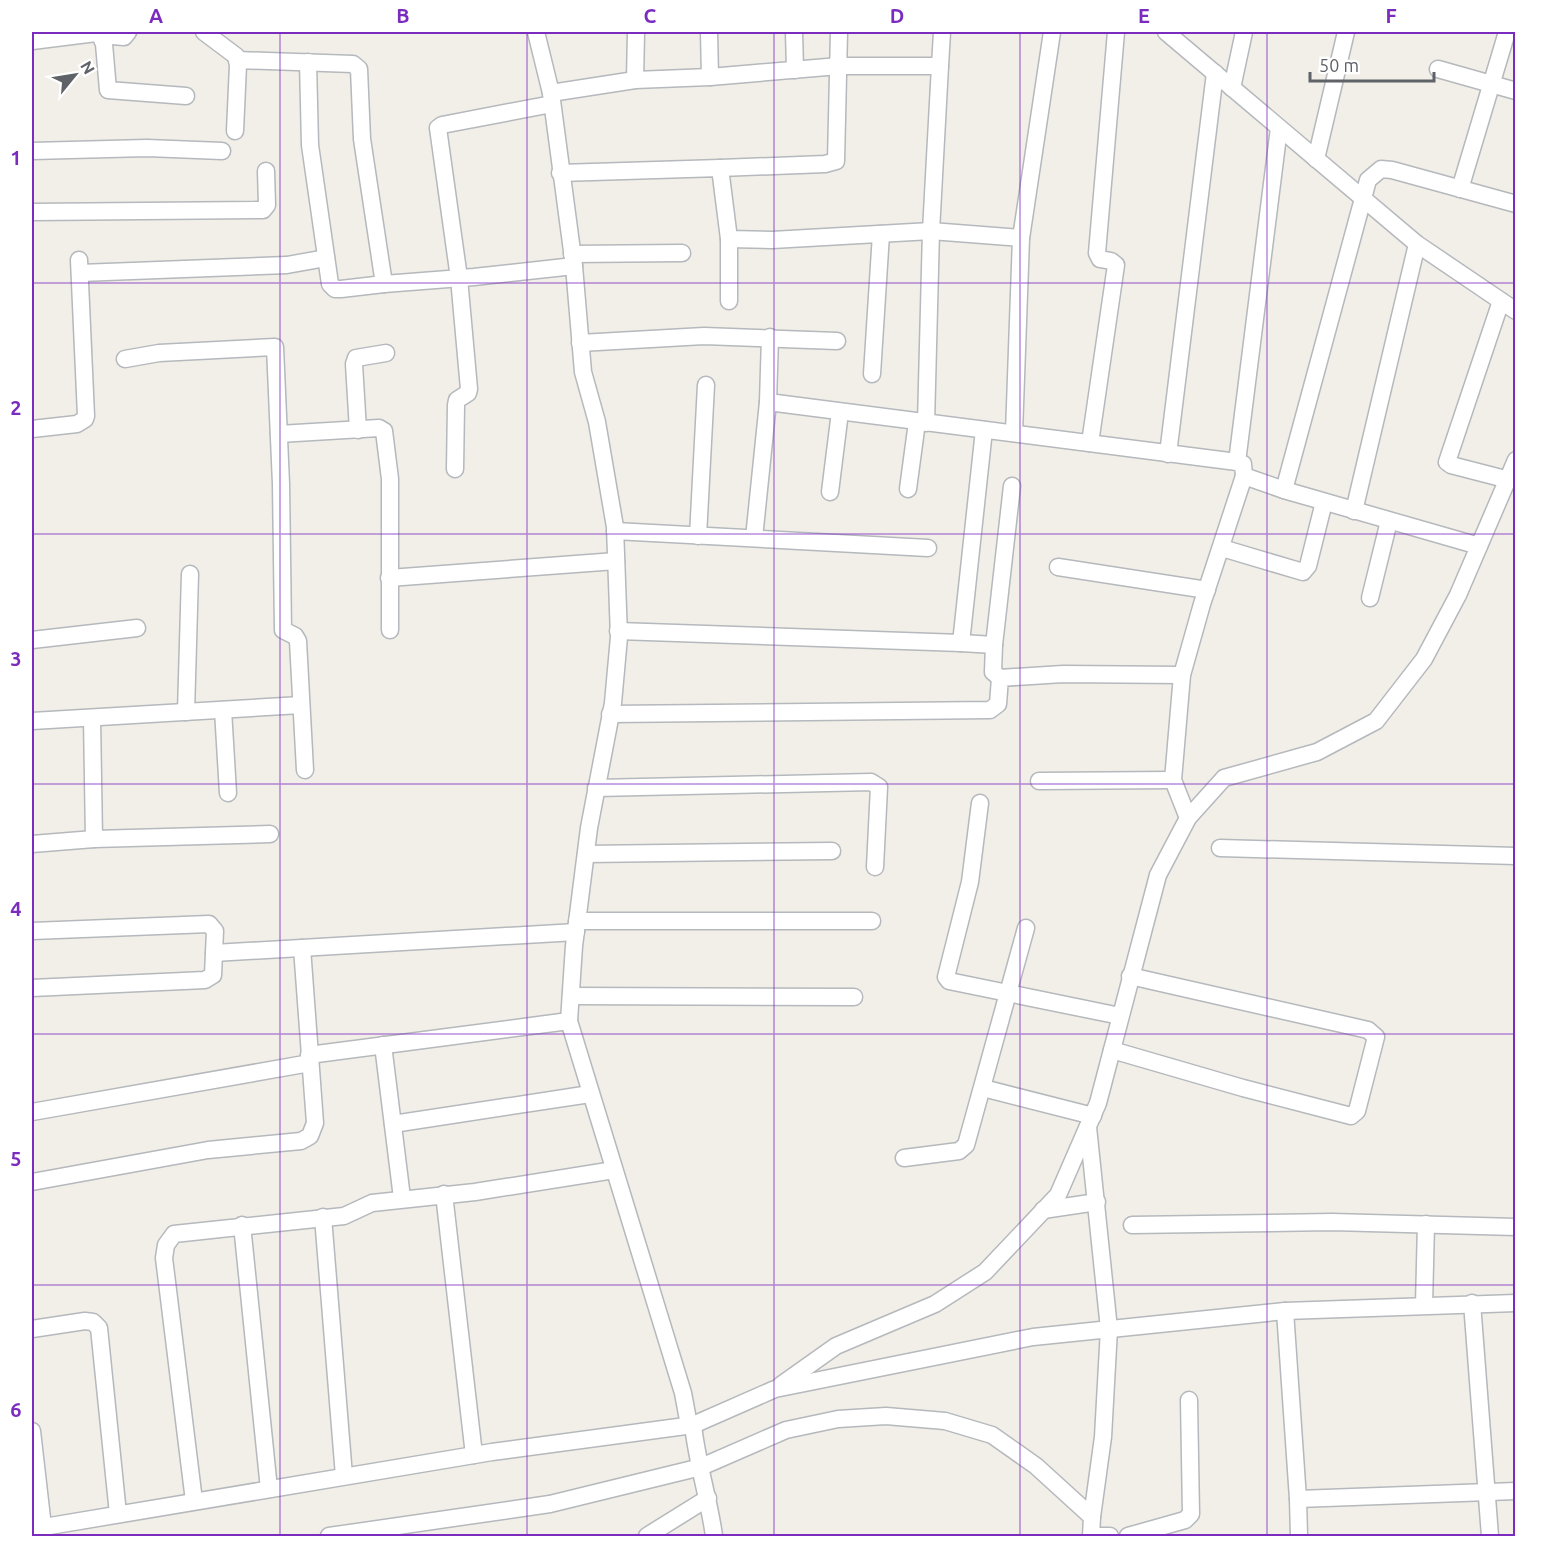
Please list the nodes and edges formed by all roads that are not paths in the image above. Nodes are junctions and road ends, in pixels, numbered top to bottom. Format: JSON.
{"nodes":[{"id":1,"x":128,"y":32,"type":"edge"},
{"id":2,"x":204,"y":32,"type":"edge"},
{"id":3,"x":536,"y":32,"type":"edge"},
{"id":4,"x":636,"y":32,"type":"edge"},
{"id":5,"x":709,"y":32,"type":"edge"},
{"id":6,"x":794,"y":32,"type":"edge"},
{"id":7,"x":839,"y":32,"type":"edge"},
{"id":8,"x":942,"y":32,"type":"edge"},
{"id":9,"x":1052,"y":32,"type":"edge"},
{"id":10,"x":1116,"y":32,"type":"edge"},
{"id":11,"x":1166,"y":32,"type":"edge"},
{"id":12,"x":1244,"y":32,"type":"edge"},
{"id":13,"x":1346,"y":32,"type":"edge"},
{"id":14,"x":1507,"y":32,"type":"edge"},
{"id":15,"x":100,"y":35,"type":"junction"},
{"id":16,"x":32,"y":41,"type":"edge"},
{"id":17,"x":237,"y":60,"type":"junction"},
{"id":18,"x":308,"y":62,"type":"junction"},
{"id":19,"x":839,"y":66,"type":"junction"},
{"id":20,"x":940,"y":66,"type":"junction"},
{"id":21,"x":1438,"y":69,"type":"dead end"},
{"id":22,"x":795,"y":70,"type":"junction"},
{"id":23,"x":1215,"y":73,"type":"junction"},
{"id":24,"x":710,"y":77,"type":"junction"},
{"id":25,"x":635,"y":80,"type":"junction"},
{"id":26,"x":1493,"y":85,"type":"junction"},
{"id":27,"x":1232,"y":88,"type":"junction"},
{"id":28,"x":1515,"y":91,"type":"edge"},
{"id":29,"x":186,"y":96,"type":"dead end"},
{"id":30,"x":551,"y":98,"type":"junction"},
{"id":31,"x":1279,"y":128,"type":"junction"},
{"id":32,"x":235,"y":131,"type":"dead end"},
{"id":33,"x":32,"y":151,"type":"edge"},
{"id":34,"x":222,"y":151,"type":"dead end"},
{"id":35,"x":1316,"y":159,"type":"junction"},
{"id":36,"x":720,"y":168,"type":"junction"},
{"id":37,"x":266,"y":171,"type":"dead end"},
{"id":38,"x":560,"y":173,"type":"junction"},
{"id":39,"x":1460,"y":189,"type":"junction"},
{"id":40,"x":1362,"y":197,"type":"junction"},
{"id":41,"x":1515,"y":204,"type":"edge"},
{"id":42,"x":32,"y":212,"type":"edge"},
{"id":43,"x":931,"y":231,"type":"junction"},
{"id":44,"x":881,"y":234,"type":"junction"},
{"id":45,"x":1021,"y":238,"type":"junction"},
{"id":46,"x":729,"y":239,"type":"junction"},
{"id":47,"x":1417,"y":244,"type":"junction"},
{"id":48,"x":682,"y":253,"type":"dead end"},
{"id":49,"x":326,"y":258,"type":"junction"},
{"id":50,"x":573,"y":260,"type":"junction"},
{"id":51,"x":459,"y":278,"type":"junction"},
{"id":52,"x":384,"y":284,"type":"junction"},
{"id":53,"x":729,"y":302,"type":"dead end"},
{"id":54,"x":1508,"y":306,"type":"edge"},
{"id":55,"x":770,"y":337,"type":"junction"},
{"id":56,"x":837,"y":341,"type":"dead end"},
{"id":57,"x":580,"y":343,"type":"junction"},
{"id":58,"x":386,"y":352,"type":"dead end"},
{"id":59,"x":125,"y":359,"type":"dead end"},
{"id":60,"x":872,"y":374,"type":"dead end"},
{"id":61,"x":706,"y":386,"type":"dead end"},
{"id":62,"x":768,"y":402,"type":"junction"},
{"id":63,"x":840,"y":412,"type":"junction"},
{"id":64,"x":922,"y":423,"type":"junction"},
{"id":65,"x":32,"y":429,"type":"edge"},
{"id":66,"x":358,"y":430,"type":"junction"},
{"id":67,"x":984,"y":430,"type":"junction"},
{"id":68,"x":1014,"y":433,"type":"junction"},
{"id":69,"x":279,"y":434,"type":"junction"},
{"id":70,"x":1090,"y":443,"type":"junction"},
{"id":71,"x":1168,"y":454,"type":"junction"},
{"id":72,"x":1515,"y":460,"type":"edge"},
{"id":73,"x":455,"y":469,"type":"dead end"},
{"id":74,"x":1240,"y":469,"type":"junction"},
{"id":75,"x":1509,"y":480,"type":"junction"},
{"id":76,"x":1012,"y":486,"type":"dead end"},
{"id":77,"x":908,"y":489,"type":"dead end"},
{"id":78,"x":1284,"y":490,"type":"junction"},
{"id":79,"x":830,"y":492,"type":"dead end"},
{"id":80,"x":1324,"y":502,"type":"junction"},
{"id":81,"x":1354,"y":511,"type":"junction"},
{"id":82,"x":1389,"y":521,"type":"junction"},
{"id":83,"x":615,"y":531,"type":"junction"},
{"id":84,"x":698,"y":536,"type":"junction"},
{"id":85,"x":754,"y":538,"type":"junction"},
{"id":86,"x":1479,"y":546,"type":"junction"},
{"id":87,"x":928,"y":548,"type":"dead end"},
{"id":88,"x":1222,"y":548,"type":"junction"},
{"id":89,"x":616,"y":561,"type":"junction"},
{"id":90,"x":1058,"y":567,"type":"dead end"},
{"id":91,"x":190,"y":574,"type":"dead end"},
{"id":92,"x":389,"y":578,"type":"junction"},
{"id":93,"x":1207,"y":590,"type":"junction"},
{"id":94,"x":1370,"y":598,"type":"dead end"},
{"id":95,"x":137,"y":628,"type":"dead end"},
{"id":96,"x":390,"y":630,"type":"dead end"},
{"id":97,"x":618,"y":630,"type":"junction"},
{"id":98,"x":32,"y":640,"type":"edge"},
{"id":99,"x":962,"y":643,"type":"junction"},
{"id":100,"x":994,"y":645,"type":"junction"},
{"id":101,"x":1182,"y":675,"type":"junction"},
{"id":102,"x":1000,"y":678,"type":"junction"},
{"id":103,"x":301,"y":705,"type":"junction"},
{"id":104,"x":223,"y":710,"type":"junction"},
{"id":105,"x":186,"y":712,"type":"junction"},
{"id":106,"x":610,"y":714,"type":"junction"},
{"id":107,"x":92,"y":718,"type":"junction"},
{"id":108,"x":32,"y":721,"type":"edge"},
{"id":109,"x":305,"y":770,"type":"dead end"},
{"id":110,"x":1173,"y":780,"type":"junction"},
{"id":111,"x":1039,"y":781,"type":"dead end"},
{"id":112,"x":596,"y":788,"type":"junction"},
{"id":113,"x":228,"y":793,"type":"dead end"},
{"id":114,"x":980,"y":803,"type":"dead end"},
{"id":115,"x":1188,"y":818,"type":"junction"},
{"id":116,"x":270,"y":834,"type":"dead end"},
{"id":117,"x":94,"y":839,"type":"junction"},
{"id":118,"x":32,"y":844,"type":"edge"},
{"id":119,"x":1220,"y":848,"type":"dead end"},
{"id":120,"x":832,"y":851,"type":"dead end"},
{"id":121,"x":586,"y":854,"type":"junction"},
{"id":122,"x":1515,"y":856,"type":"edge"},
{"id":123,"x":875,"y":867,"type":"dead end"},
{"id":124,"x":872,"y":921,"type":"dead end"},
{"id":125,"x":577,"y":926,"type":"junction"},
{"id":126,"x":1026,"y":928,"type":"dead end"},
{"id":127,"x":32,"y":931,"type":"edge"},
{"id":128,"x":302,"y":948,"type":"junction"},
{"id":129,"x":214,"y":953,"type":"junction"},
{"id":130,"x":1130,"y":976,"type":"junction"},
{"id":131,"x":32,"y":988,"type":"edge"},
{"id":132,"x":1010,"y":993,"type":"junction"},
{"id":133,"x":571,"y":996,"type":"junction"},
{"id":134,"x":854,"y":997,"type":"dead end"},
{"id":135,"x":1120,"y":1016,"type":"junction"},
{"id":136,"x":568,"y":1021,"type":"junction"},
{"id":137,"x":383,"y":1045,"type":"junction"},
{"id":138,"x":1112,"y":1050,"type":"junction"},
{"id":139,"x":309,"y":1059,"type":"junction"},
{"id":140,"x":983,"y":1088,"type":"junction"},
{"id":141,"x":590,"y":1094,"type":"junction"},
{"id":142,"x":32,"y":1112,"type":"edge"},
{"id":143,"x":1090,"y":1121,"type":"junction"},
{"id":144,"x":393,"y":1124,"type":"junction"},
{"id":145,"x":904,"y":1158,"type":"dead end"},
{"id":146,"x":614,"y":1170,"type":"junction"},
{"id":147,"x":32,"y":1182,"type":"edge"},
{"id":148,"x":444,"y":1194,"type":"junction"},
{"id":149,"x":402,"y":1198,"type":"junction"},
{"id":150,"x":1097,"y":1202,"type":"junction"},
{"id":151,"x":1044,"y":1210,"type":"junction"},
{"id":152,"x":323,"y":1217,"type":"junction"},
{"id":153,"x":1426,"y":1224,"type":"junction"},
{"id":154,"x":242,"y":1225,"type":"junction"},
{"id":155,"x":1132,"y":1225,"type":"dead end"},
{"id":156,"x":1515,"y":1227,"type":"edge"},
{"id":157,"x":1472,"y":1303,"type":"junction"},
{"id":158,"x":1515,"y":1303,"type":"edge"},
{"id":159,"x":1424,"y":1305,"type":"junction"},
{"id":160,"x":1285,"y":1311,"type":"junction"},
{"id":161,"x":32,"y":1329,"type":"edge"},
{"id":162,"x":1109,"y":1329,"type":"junction"},
{"id":163,"x":775,"y":1389,"type":"junction"},
{"id":164,"x":1189,"y":1400,"type":"dead end"},
{"id":165,"x":691,"y":1425,"type":"junction"},
{"id":166,"x":32,"y":1431,"type":"edge"},
{"id":167,"x":474,"y":1455,"type":"junction"},
{"id":168,"x":701,"y":1467,"type":"junction"},
{"id":169,"x":344,"y":1476,"type":"junction"},
{"id":170,"x":269,"y":1489,"type":"junction"},
{"id":171,"x":1515,"y":1491,"type":"edge"},
{"id":172,"x":1488,"y":1494,"type":"junction"},
{"id":173,"x":708,"y":1498,"type":"junction"},
{"id":174,"x":1298,"y":1499,"type":"junction"},
{"id":175,"x":194,"y":1501,"type":"junction"},
{"id":176,"x":118,"y":1514,"type":"junction"},
{"id":177,"x":1092,"y":1517,"type":"junction"},
{"id":178,"x":37,"y":1528,"type":"edge"},
{"id":179,"x":328,"y":1536,"type":"edge"},
{"id":180,"x":647,"y":1536,"type":"edge"},
{"id":181,"x":714,"y":1536,"type":"edge"},
{"id":182,"x":1110,"y":1536,"type":"edge"},
{"id":183,"x":1128,"y":1536,"type":"edge"},
{"id":184,"x":1299,"y":1536,"type":"edge"},
{"id":185,"x":1490,"y":1536,"type":"edge"}],
"edges":[{"from":1,"to":15,"type":"street"},
{"from":2,"to":17,"type":"street"},
{"from":3,"to":30,"type":"street"},
{"from":4,"to":25,"type":"street"},
{"from":5,"to":24,"type":"street"},
{"from":6,"to":22,"type":"street"},
{"from":7,"to":19,"type":"street"},
{"from":8,"to":20,"type":"street"},
{"from":9,"to":45,"type":"street"},
{"from":10,"to":70,"type":"street"},
{"from":11,"to":23,"type":"street"},
{"from":12,"to":27,"type":"street"},
{"from":13,"to":35,"type":"street"},
{"from":14,"to":26,"type":"street"},
{"from":15,"to":16,"type":"street"},
{"from":15,"to":29,"type":"street"},
{"from":17,"to":18,"type":"street"},
{"from":17,"to":32,"type":"street"},
{"from":18,"to":49,"type":"street"},
{"from":18,"to":52,"type":"street"},
{"from":19,"to":20,"type":"street"},
{"from":19,"to":22,"type":"street"},
{"from":19,"to":36,"type":"street"},
{"from":20,"to":43,"type":"street"},
{"from":21,"to":26,"type":"street"},
{"from":22,"to":24,"type":"street"},
{"from":23,"to":27,"type":"street"},
{"from":23,"to":71,"type":"street"},
{"from":24,"to":25,"type":"street"},
{"from":25,"to":30,"type":"street"},
{"from":26,"to":28,"type":"street"},
{"from":26,"to":39,"type":"street"},
{"from":27,"to":31,"type":"street"},
{"from":30,"to":38,"type":"street"},
{"from":30,"to":51,"type":"street"},
{"from":31,"to":35,"type":"street"},
{"from":31,"to":74,"type":"street"},
{"from":33,"to":34,"type":"street"},
{"from":35,"to":40,"type":"street"},
{"from":36,"to":38,"type":"street"},
{"from":36,"to":46,"type":"street"},
{"from":37,"to":42,"type":"street"},
{"from":38,"to":50,"type":"street"},
{"from":39,"to":40,"type":"street"},
{"from":39,"to":41,"type":"street"},
{"from":40,"to":47,"type":"street"},
{"from":40,"to":78,"type":"street"},
{"from":43,"to":44,"type":"street"},
{"from":43,"to":45,"type":"street"},
{"from":43,"to":64,"type":"street"},
{"from":44,"to":46,"type":"street"},
{"from":44,"to":60,"type":"street"},
{"from":45,"to":68,"type":"street"},
{"from":46,"to":53,"type":"street"},
{"from":47,"to":54,"type":"street"},
{"from":47,"to":81,"type":"street"},
{"from":48,"to":50,"type":"street"},
{"from":49,"to":52,"type":"street"},
{"from":49,"to":65,"type":"street"},
{"from":50,"to":51,"type":"street"},
{"from":50,"to":57,"type":"street"},
{"from":51,"to":52,"type":"street"},
{"from":51,"to":73,"type":"street"},
{"from":54,"to":75,"type":"street"},
{"from":55,"to":56,"type":"street"},
{"from":55,"to":57,"type":"street"},
{"from":55,"to":62,"type":"street"},
{"from":57,"to":83,"type":"street"},
{"from":58,"to":66,"type":"street"},
{"from":59,"to":69,"type":"street"},
{"from":61,"to":84,"type":"street"},
{"from":62,"to":63,"type":"street"},
{"from":62,"to":85,"type":"street"},
{"from":63,"to":64,"type":"street"},
{"from":63,"to":79,"type":"street"},
{"from":64,"to":67,"type":"street"},
{"from":64,"to":77,"type":"street"},
{"from":66,"to":69,"type":"street"},
{"from":66,"to":92,"type":"street"},
{"from":67,"to":68,"type":"street"},
{"from":67,"to":99,"type":"street"},
{"from":68,"to":70,"type":"street"},
{"from":69,"to":103,"type":"street"},
{"from":70,"to":71,"type":"street"},
{"from":71,"to":74,"type":"street"},
{"from":72,"to":75,"type":"street"},
{"from":74,"to":78,"type":"street"},
{"from":74,"to":88,"type":"street"},
{"from":75,"to":86,"type":"street"},
{"from":76,"to":100,"type":"street"},
{"from":78,"to":80,"type":"street"},
{"from":80,"to":81,"type":"street"},
{"from":80,"to":88,"type":"street"},
{"from":81,"to":82,"type":"street"},
{"from":82,"to":86,"type":"street"},
{"from":82,"to":94,"type":"street"},
{"from":83,"to":84,"type":"street"},
{"from":83,"to":89,"type":"street"},
{"from":84,"to":85,"type":"street"},
{"from":85,"to":87,"type":"street"},
{"from":86,"to":115,"type":"street"},
{"from":88,"to":93,"type":"street"},
{"from":89,"to":92,"type":"street"},
{"from":89,"to":97,"type":"street"},
{"from":90,"to":93,"type":"street"},
{"from":91,"to":105,"type":"street"},
{"from":92,"to":96,"type":"street"},
{"from":93,"to":101,"type":"street"},
{"from":95,"to":98,"type":"street"},
{"from":97,"to":99,"type":"street"},
{"from":97,"to":106,"type":"street"},
{"from":99,"to":100,"type":"street"},
{"from":100,"to":102,"type":"street"},
{"from":101,"to":102,"type":"street"},
{"from":101,"to":110,"type":"street"},
{"from":102,"to":106,"type":"street"},
{"from":103,"to":104,"type":"street"},
{"from":103,"to":109,"type":"street"},
{"from":104,"to":105,"type":"street"},
{"from":104,"to":113,"type":"street"},
{"from":105,"to":107,"type":"street"},
{"from":106,"to":112,"type":"street"},
{"from":107,"to":108,"type":"street"},
{"from":107,"to":117,"type":"street"},
{"from":110,"to":111,"type":"street"},
{"from":110,"to":115,"type":"street"},
{"from":112,"to":121,"type":"street"},
{"from":112,"to":123,"type":"street"},
{"from":114,"to":132,"type":"street"},
{"from":115,"to":130,"type":"street"},
{"from":116,"to":117,"type":"street"},
{"from":117,"to":118,"type":"street"},
{"from":119,"to":122,"type":"street"},
{"from":120,"to":121,"type":"street"},
{"from":121,"to":125,"type":"street"},
{"from":124,"to":125,"type":"street"},
{"from":125,"to":128,"type":"street"},
{"from":125,"to":133,"type":"street"},
{"from":126,"to":132,"type":"street"},
{"from":127,"to":129,"type":"street"},
{"from":128,"to":129,"type":"street"},
{"from":128,"to":139,"type":"street"},
{"from":129,"to":131,"type":"street"},
{"from":130,"to":135,"type":"street"},
{"from":130,"to":138,"type":"street"},
{"from":132,"to":135,"type":"street"},
{"from":132,"to":140,"type":"street"},
{"from":133,"to":134,"type":"street"},
{"from":133,"to":136,"type":"street"},
{"from":135,"to":138,"type":"street"},
{"from":136,"to":137,"type":"street"},
{"from":136,"to":141,"type":"street"},
{"from":137,"to":139,"type":"street"},
{"from":137,"to":144,"type":"street"},
{"from":138,"to":143,"type":"street"},
{"from":139,"to":142,"type":"street"},
{"from":139,"to":147,"type":"street"},
{"from":140,"to":143,"type":"street"},
{"from":140,"to":145,"type":"street"},
{"from":141,"to":144,"type":"street"},
{"from":141,"to":146,"type":"street"},
{"from":143,"to":150,"type":"street"},
{"from":143,"to":151,"type":"street"},
{"from":144,"to":149,"type":"street"},
{"from":146,"to":148,"type":"street"},
{"from":146,"to":165,"type":"street"},
{"from":148,"to":149,"type":"street"},
{"from":148,"to":167,"type":"street"},
{"from":149,"to":152,"type":"street"},
{"from":150,"to":151,"type":"street"},
{"from":150,"to":162,"type":"street"},
{"from":151,"to":163,"type":"street"},
{"from":152,"to":154,"type":"street"},
{"from":152,"to":169,"type":"street"},
{"from":153,"to":155,"type":"street"},
{"from":153,"to":156,"type":"street"},
{"from":153,"to":159,"type":"street"},
{"from":154,"to":170,"type":"street"},
{"from":154,"to":175,"type":"street"},
{"from":157,"to":158,"type":"street"},
{"from":157,"to":159,"type":"street"},
{"from":157,"to":172,"type":"street"},
{"from":159,"to":160,"type":"street"},
{"from":160,"to":162,"type":"street"},
{"from":160,"to":174,"type":"street"},
{"from":161,"to":176,"type":"street"},
{"from":162,"to":163,"type":"street"},
{"from":162,"to":177,"type":"street"},
{"from":163,"to":165,"type":"street"},
{"from":164,"to":183,"type":"street"},
{"from":165,"to":167,"type":"street"},
{"from":165,"to":168,"type":"street"},
{"from":166,"to":178,"type":"street"},
{"from":167,"to":169,"type":"street"},
{"from":168,"to":173,"type":"street"},
{"from":168,"to":177,"type":"street"},
{"from":168,"to":179,"type":"street"},
{"from":169,"to":170,"type":"street"},
{"from":170,"to":175,"type":"street"},
{"from":171,"to":172,"type":"street"},
{"from":172,"to":174,"type":"street"},
{"from":172,"to":185,"type":"street"},
{"from":173,"to":180,"type":"street"},
{"from":173,"to":181,"type":"street"},
{"from":174,"to":184,"type":"street"},
{"from":175,"to":176,"type":"street"},
{"from":176,"to":178,"type":"street"},
{"from":177,"to":182,"type":"street"}]}
